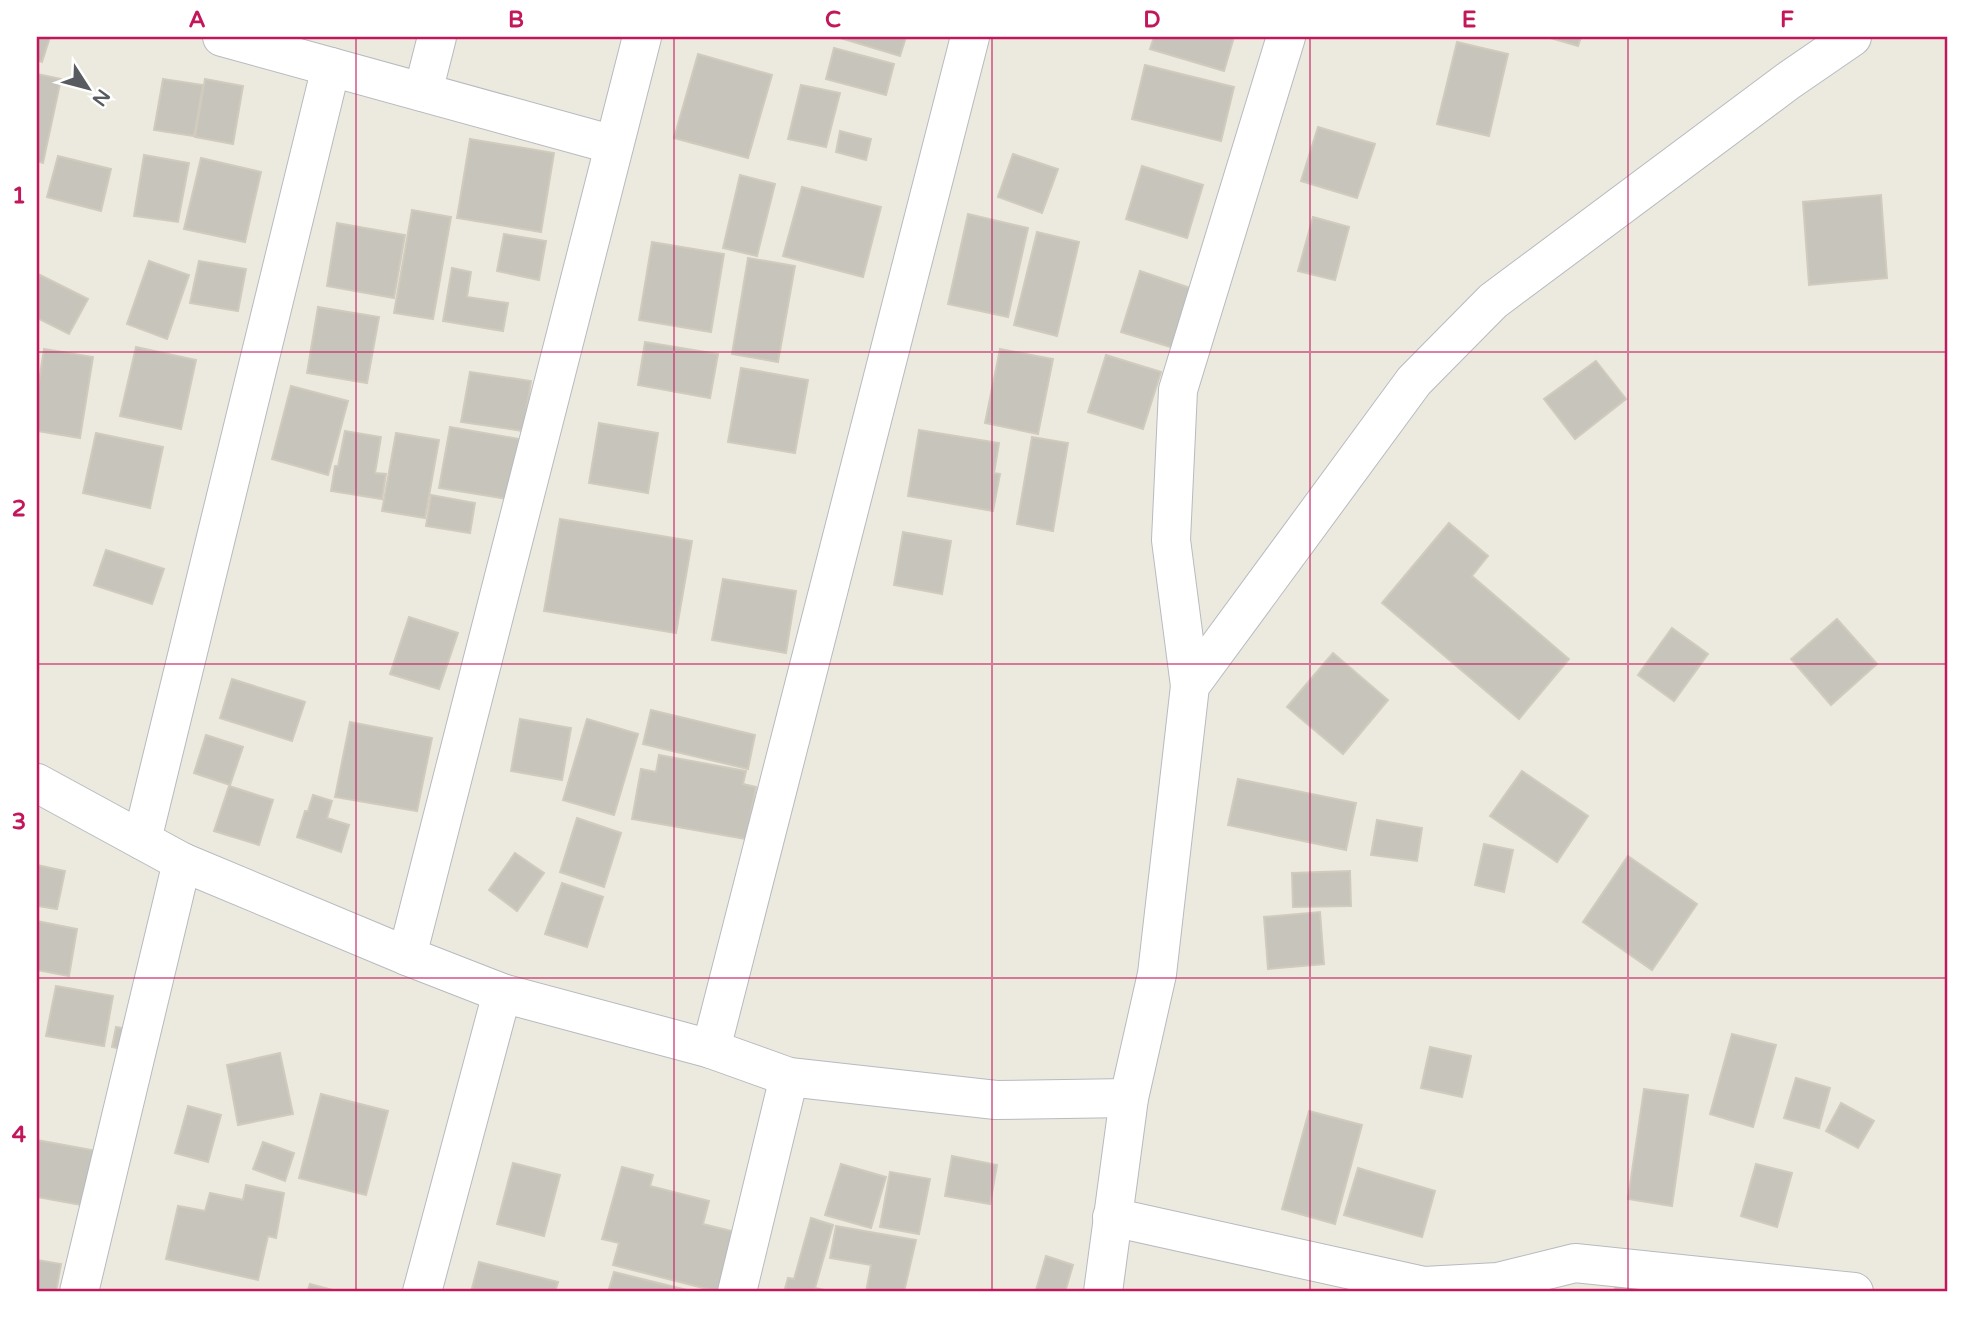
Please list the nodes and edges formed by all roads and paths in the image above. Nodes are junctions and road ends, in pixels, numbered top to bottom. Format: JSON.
{"nodes":[{"id":1,"x":222,"y":37,"type":"edge"},
{"id":2,"x":437,"y":37,"type":"edge"},
{"id":3,"x":642,"y":37,"type":"edge"},
{"id":4,"x":970,"y":37,"type":"edge"},
{"id":5,"x":1286,"y":37,"type":"edge"},
{"id":6,"x":1799,"y":37,"type":"edge"},
{"id":7,"x":1852,"y":37,"type":"edge"},
{"id":8,"x":331,"y":67,"type":"junction"},
{"id":9,"x":1788,"y":81,"type":"junction"},
{"id":10,"x":423,"y":92,"type":"junction"},
{"id":11,"x":614,"y":145,"type":"junction"},
{"id":12,"x":1189,"y":686,"type":"junction"},
{"id":13,"x":37,"y":783,"type":"edge"},
{"id":14,"x":142,"y":840,"type":"junction"},
{"id":15,"x":182,"y":862,"type":"junction"},
{"id":16,"x":407,"y":956,"type":"junction"},
{"id":17,"x":502,"y":993,"type":"junction"},
{"id":18,"x":711,"y":1049,"type":"junction"},
{"id":19,"x":789,"y":1077,"type":"junction"},
{"id":20,"x":1129,"y":1098,"type":"junction"},
{"id":21,"x":1112,"y":1217,"type":"junction"},
{"id":22,"x":79,"y":1292,"type":"edge"},
{"id":23,"x":422,"y":1292,"type":"edge"},
{"id":24,"x":737,"y":1292,"type":"edge"},
{"id":25,"x":1103,"y":1292,"type":"edge"},
{"id":26,"x":1854,"y":1292,"type":"edge"}],
"edges":[{"from":1,"to":8,"type":"street"},
{"from":2,"to":10,"type":"street"},
{"from":3,"to":11,"type":"street"},
{"from":4,"to":18,"type":"street"},
{"from":5,"to":12,"type":"street"},
{"from":6,"to":9,"type":"street"},
{"from":7,"to":9,"type":"street"},
{"from":8,"to":10,"type":"street"},
{"from":8,"to":14,"type":"street"},
{"from":9,"to":12,"type":"street"},
{"from":10,"to":11,"type":"street"},
{"from":11,"to":16,"type":"street"},
{"from":12,"to":20,"type":"street"},
{"from":13,"to":14,"type":"street"},
{"from":14,"to":15,"type":"street"},
{"from":15,"to":16,"type":"street"},
{"from":15,"to":22,"type":"street"},
{"from":16,"to":17,"type":"street"},
{"from":17,"to":18,"type":"street"},
{"from":17,"to":23,"type":"street"},
{"from":18,"to":19,"type":"street"},
{"from":19,"to":20,"type":"street"},
{"from":19,"to":24,"type":"street"},
{"from":20,"to":21,"type":"street"},
{"from":21,"to":25,"type":"street"},
{"from":21,"to":26,"type":"street"}]}
